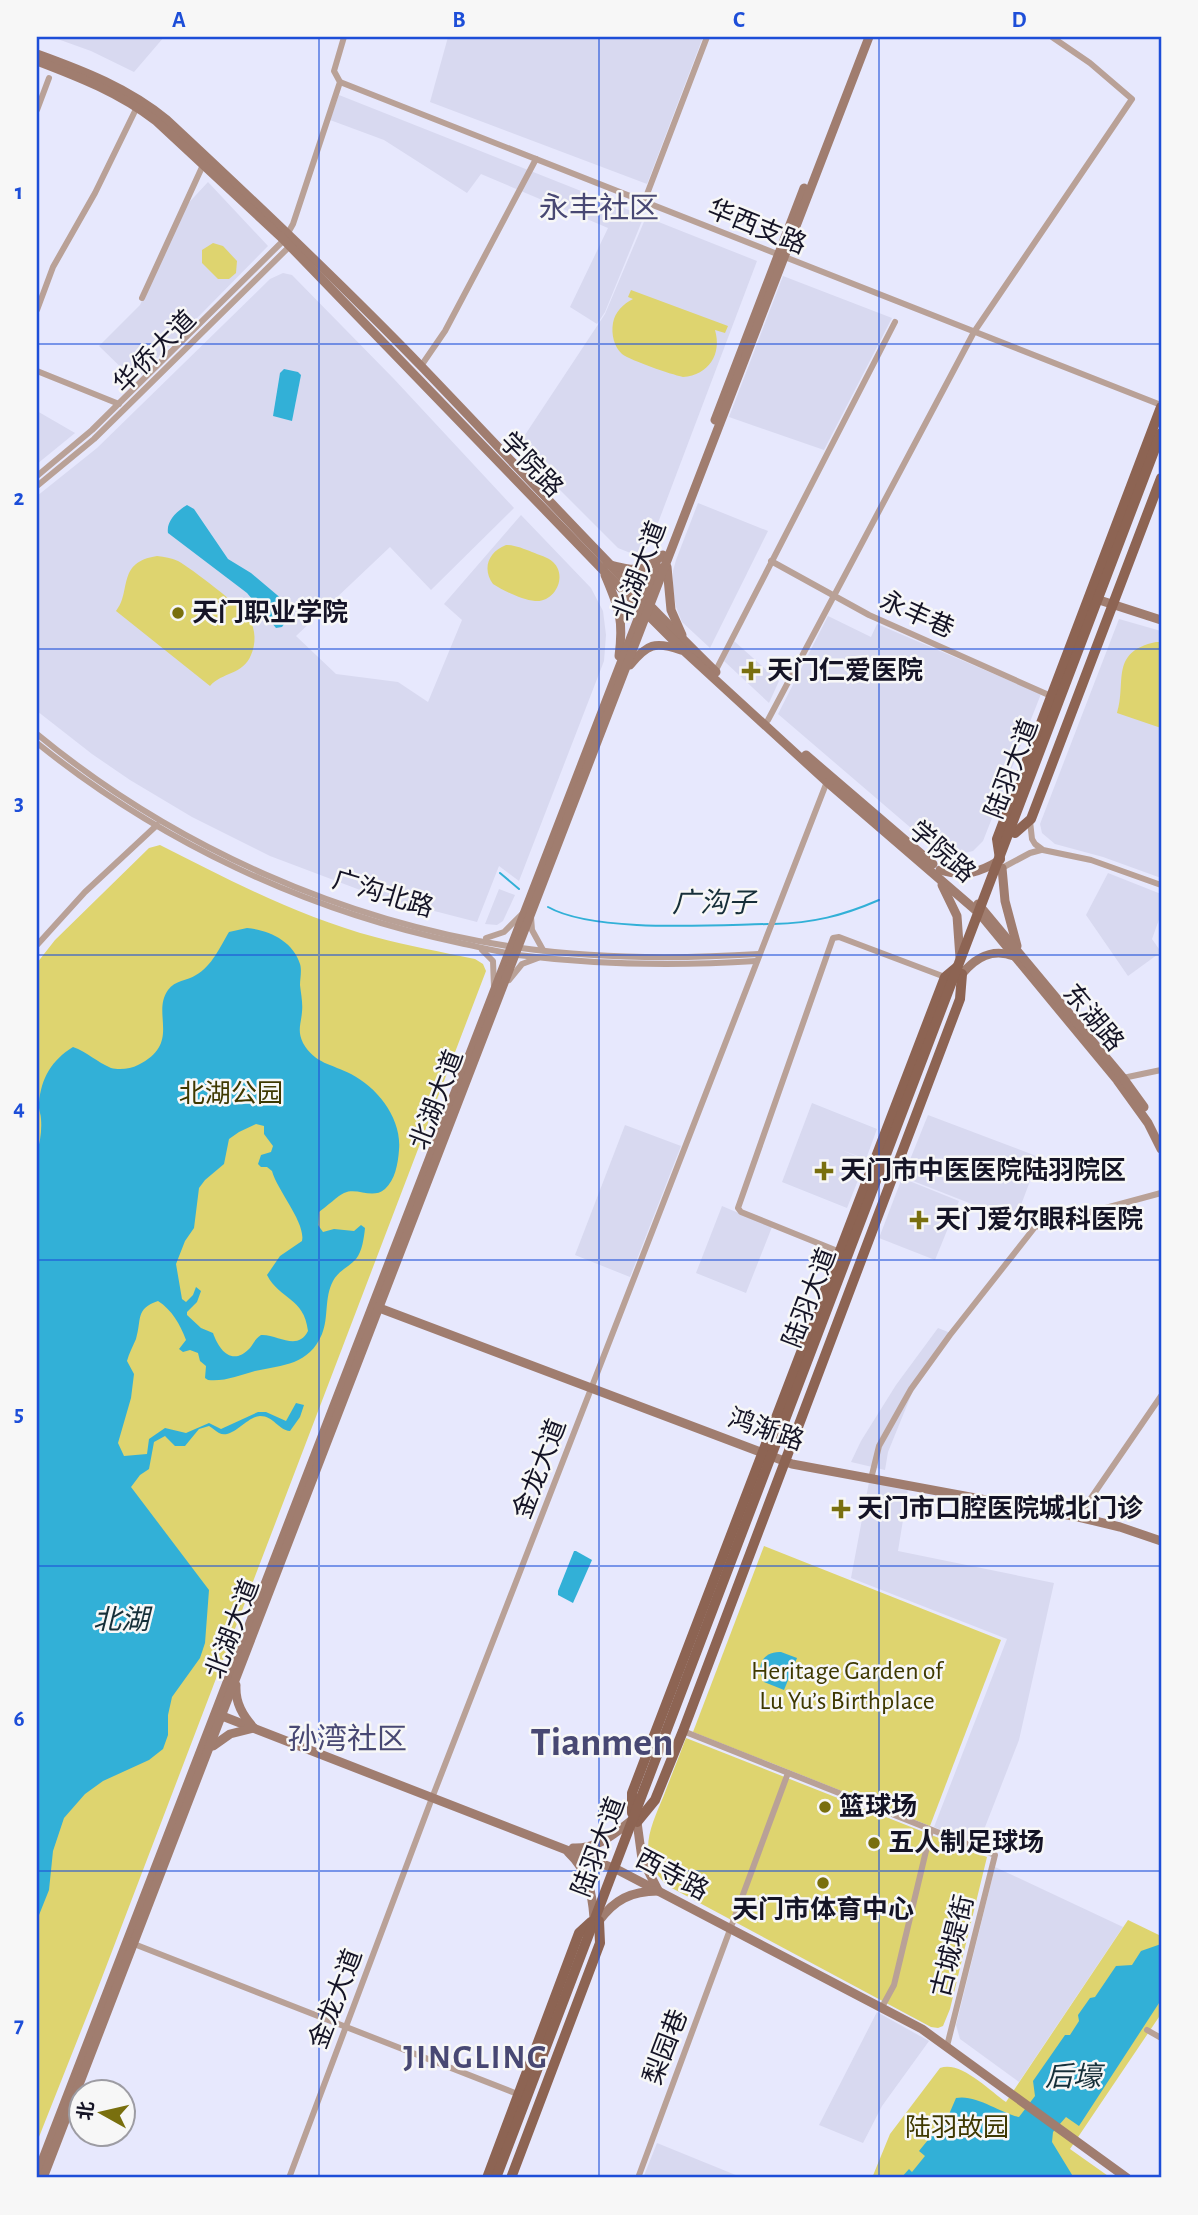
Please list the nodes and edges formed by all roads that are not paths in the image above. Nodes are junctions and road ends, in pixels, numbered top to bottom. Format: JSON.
{"nodes":[{"id":1,"x":344,"y":37,"type":"edge"},
{"id":2,"x":706,"y":37,"type":"edge"},
{"id":3,"x":863,"y":37,"type":"edge"},
{"id":4,"x":869,"y":37,"type":"edge"},
{"id":5,"x":1052,"y":37,"type":"edge"},
{"id":6,"x":37,"y":54,"type":"edge"},
{"id":7,"x":37,"y":61,"type":"edge"},
{"id":8,"x":49,"y":78,"type":"dead end"},
{"id":9,"x":340,"y":82,"type":"junction"},
{"id":10,"x":137,"y":107,"type":"junction"},
{"id":11,"x":37,"y":110,"type":"edge"},
{"id":12,"x":536,"y":159,"type":"junction"},
{"id":13,"x":203,"y":165,"type":"junction"},
{"id":14,"x":644,"y":202,"type":"junction"},
{"id":15,"x":290,"y":240,"type":"junction"},
{"id":16,"x":781,"y":257,"type":"junction"},
{"id":17,"x":142,"y":298,"type":"dead end"},
{"id":18,"x":37,"y":310,"type":"edge"},
{"id":19,"x":895,"y":322,"type":"dead end"},
{"id":20,"x":974,"y":332,"type":"junction"},
{"id":21,"x":421,"y":366,"type":"junction"},
{"id":22,"x":37,"y":371,"type":"edge"},
{"id":23,"x":119,"y":404,"type":"junction"},
{"id":24,"x":1161,"y":406,"type":"edge"},
{"id":25,"x":1161,"y":433,"type":"edge"},
{"id":26,"x":1161,"y":449,"type":"edge"},
{"id":27,"x":37,"y":476,"type":"edge"},
{"id":28,"x":1161,"y":478,"type":"edge"},
{"id":29,"x":37,"y":486,"type":"edge"},
{"id":30,"x":665,"y":556,"type":"junction"},
{"id":31,"x":771,"y":561,"type":"junction"},
{"id":32,"x":604,"y":567,"type":"junction"},
{"id":33,"x":834,"y":597,"type":"junction"},
{"id":34,"x":1101,"y":601,"type":"junction"},
{"id":35,"x":645,"y":608,"type":"junction"},
{"id":36,"x":1161,"y":620,"type":"edge"},
{"id":37,"x":686,"y":648,"type":"junction"},
{"id":38,"x":715,"y":671,"type":"junction"},
{"id":39,"x":620,"y":673,"type":"junction"},
{"id":40,"x":1051,"y":696,"type":"junction"},
{"id":41,"x":768,"y":720,"type":"junction"},
{"id":42,"x":37,"y":734,"type":"edge"},
{"id":43,"x":37,"y":743,"type":"edge"},
{"id":44,"x":828,"y":779,"type":"junction"},
{"id":45,"x":1031,"y":819,"type":"junction"},
{"id":46,"x":157,"y":822,"type":"junction"},
{"id":47,"x":1016,"y":833,"type":"junction"},
{"id":48,"x":1043,"y":850,"type":"junction"},
{"id":49,"x":1001,"y":864,"type":"junction"},
{"id":50,"x":938,"y":872,"type":"junction"},
{"id":51,"x":1161,"y":885,"type":"edge"},
{"id":52,"x":983,"y":913,"type":"junction"},
{"id":53,"x":527,"y":914,"type":"junction"},
{"id":54,"x":37,"y":939,"type":"edge"},
{"id":55,"x":475,"y":942,"type":"junction"},
{"id":56,"x":37,"y":945,"type":"edge"},
{"id":57,"x":513,"y":950,"type":"junction"},
{"id":58,"x":542,"y":954,"type":"junction"},
{"id":59,"x":1017,"y":954,"type":"junction"},
{"id":60,"x":758,"y":958,"type":"junction"},
{"id":61,"x":961,"y":969,"type":"junction"},
{"id":62,"x":945,"y":978,"type":"junction"},
{"id":63,"x":498,"y":990,"type":"junction"},
{"id":64,"x":1161,"y":1070,"type":"edge"},
{"id":65,"x":1123,"y":1078,"type":"junction"},
{"id":66,"x":1161,"y":1135,"type":"edge"},
{"id":67,"x":1161,"y":1149,"type":"edge"},
{"id":68,"x":1161,"y":1193,"type":"edge"},
{"id":69,"x":840,"y":1252,"type":"junction"},
{"id":70,"x":376,"y":1306,"type":"junction"},
{"id":71,"x":592,"y":1388,"type":"junction"},
{"id":72,"x":1161,"y":1396,"type":"edge"},
{"id":73,"x":774,"y":1457,"type":"junction"},
{"id":74,"x":871,"y":1479,"type":"junction"},
{"id":75,"x":1078,"y":1517,"type":"junction"},
{"id":76,"x":1161,"y":1541,"type":"edge"},
{"id":77,"x":715,"y":1646,"type":"junction"},
{"id":78,"x":700,"y":1658,"type":"junction"},
{"id":79,"x":236,"y":1679,"type":"junction"},
{"id":80,"x":673,"y":1684,"type":"junction"},
{"id":81,"x":218,"y":1714,"type":"junction"},
{"id":82,"x":672,"y":1715,"type":"junction"},
{"id":83,"x":254,"y":1728,"type":"junction"},
{"id":84,"x":683,"y":1731,"type":"junction"},
{"id":85,"x":208,"y":1754,"type":"junction"},
{"id":86,"x":788,"y":1773,"type":"junction"},
{"id":87,"x":432,"y":1798,"type":"junction"},
{"id":88,"x":635,"y":1821,"type":"junction"},
{"id":89,"x":932,"y":1830,"type":"junction"},
{"id":90,"x":565,"y":1848,"type":"junction"},
{"id":91,"x":616,"y":1869,"type":"junction"},
{"id":92,"x":659,"y":1891,"type":"junction"},
{"id":93,"x":596,"y":1920,"type":"junction"},
{"id":94,"x":731,"y":1930,"type":"junction"},
{"id":95,"x":134,"y":1944,"type":"junction"},
{"id":96,"x":882,"y":2007,"type":"junction"},
{"id":97,"x":346,"y":2027,"type":"junction"},
{"id":98,"x":1147,"y":2030,"type":"dead end"},
{"id":99,"x":1161,"y":2038,"type":"edge"},
{"id":100,"x":947,"y":2046,"type":"junction"},
{"id":101,"x":522,"y":2096,"type":"junction"},
{"id":102,"x":37,"y":2174,"type":"edge"},
{"id":103,"x":43,"y":2178,"type":"edge"},
{"id":104,"x":289,"y":2178,"type":"edge"},
{"id":105,"x":487,"y":2178,"type":"edge"},
{"id":106,"x":496,"y":2178,"type":"edge"},
{"id":107,"x":502,"y":2178,"type":"edge"},
{"id":108,"x":511,"y":2178,"type":"edge"},
{"id":109,"x":638,"y":2178,"type":"edge"},
{"id":110,"x":1127,"y":2178,"type":"edge"}],
"edges":[{"from":1,"to":9,"type":"street"},
{"from":2,"to":14,"type":"street"},
{"from":3,"to":16,"type":"main road","name":"北湖大道"},
{"from":4,"to":16,"type":"main road","name":"北湖大道"},
{"from":5,"to":20,"type":"street"},
{"from":6,"to":15,"type":"main road","name":"学院路"},
{"from":7,"to":10,"type":"main road","name":"学院路"},
{"from":8,"to":11,"type":"street"},
{"from":9,"to":12,"type":"street","name":"华西支路"},
{"from":9,"to":15,"type":"street"},
{"from":10,"to":13,"type":"main road","name":"学院路"},
{"from":10,"to":18,"type":"street"},
{"from":12,"to":14,"type":"street","name":"华西支路"},
{"from":12,"to":21,"type":"street"},
{"from":13,"to":15,"type":"main road","name":"学院路"},
{"from":13,"to":17,"type":"street"},
{"from":14,"to":16,"type":"street","name":"华西支路"},
{"from":15,"to":21,"type":"main road","name":"学院路"},
{"from":15,"to":23,"type":"street","name":"华侨大道"},
{"from":15,"to":29,"type":"street","name":"华侨大道"},
{"from":15,"to":32,"type":"main road","name":"学院路"},
{"from":16,"to":20,"type":"street","name":"华西支路"},
{"from":16,"to":30,"type":"main road","name":"北湖大道"},
{"from":19,"to":31,"type":"street"},
{"from":20,"to":24,"type":"street","name":"华西支路"},
{"from":20,"to":33,"type":"street"},
{"from":21,"to":32,"type":"main road","name":"学院路"},
{"from":22,"to":23,"type":"street"},
{"from":23,"to":27,"type":"street","name":"华侨大道"},
{"from":24,"to":34,"type":"main road"},
{"from":25,"to":34,"type":"main road","name":"陆羽大道"},
{"from":26,"to":34,"type":"main road","name":"陆羽大道"},
{"from":28,"to":34,"type":"main road"},
{"from":30,"to":32,"type":"main road"},
{"from":30,"to":35,"type":"main road","name":"北湖大道"},
{"from":30,"to":37,"type":"main road"},
{"from":31,"to":33,"type":"street","name":"永丰巷"},
{"from":31,"to":38,"type":"street"},
{"from":32,"to":35,"type":"main road","name":"学院路"},
{"from":32,"to":39,"type":"main road"},
{"from":33,"to":40,"type":"street","name":"永丰巷"},
{"from":33,"to":41,"type":"street"},
{"from":34,"to":36,"type":"main road"},
{"from":34,"to":40,"type":"main road"},
{"from":34,"to":45,"type":"main road"},
{"from":34,"to":47,"type":"main road","name":"陆羽大道"},
{"from":34,"to":49,"type":"main road","name":"陆羽大道"},
{"from":35,"to":37,"type":"main road","name":"学院路"},
{"from":35,"to":39,"type":"main road","name":"北湖大道"},
{"from":37,"to":38,"type":"main road","name":"学院路"},
{"from":37,"to":39,"type":"main road"},
{"from":37,"to":44,"type":"main road","name":"学院路"},
{"from":38,"to":41,"type":"main road","name":"学院路"},
{"from":39,"to":53,"type":"main road","name":"北湖大道"},
{"from":40,"to":49,"type":"main road"},
{"from":41,"to":44,"type":"main road","name":"学院路"},
{"from":42,"to":46,"type":"street","name":"广沟北路"},
{"from":43,"to":46,"type":"street","name":"广沟北路"},
{"from":44,"to":50,"type":"main road","name":"学院路"},
{"from":44,"to":60,"type":"street","name":"金龙大道"},
{"from":45,"to":47,"type":"main road"},
{"from":45,"to":48,"type":"street"},
{"from":46,"to":54,"type":"street"},
{"from":46,"to":55,"type":"street","name":"广沟北路"},
{"from":46,"to":56,"type":"street"},
{"from":47,"to":49,"type":"main road","name":"陆羽大道"},
{"from":48,"to":49,"type":"street"},
{"from":48,"to":51,"type":"street"},
{"from":49,"to":50,"type":"main road"},
{"from":49,"to":52,"type":"main road","name":"陆羽大道"},
{"from":49,"to":59,"type":"main road"},
{"from":50,"to":52,"type":"main road","name":"学院路"},
{"from":50,"to":61,"type":"main road"},
{"from":52,"to":59,"type":"main road","name":"东湖路"},
{"from":52,"to":61,"type":"main road","name":"陆羽大道"},
{"from":53,"to":55,"type":"street"},
{"from":53,"to":57,"type":"main road","name":"北湖大道"},
{"from":53,"to":58,"type":"street"},
{"from":55,"to":57,"type":"street","name":"广沟北路"},
{"from":55,"to":63,"type":"street"},
{"from":57,"to":58,"type":"street","name":"广沟北路"},
{"from":57,"to":63,"type":"main road","name":"北湖大道"},
{"from":58,"to":60,"type":"street","name":"广沟北路"},
{"from":58,"to":63,"type":"street"},
{"from":59,"to":61,"type":"main road"},
{"from":59,"to":65,"type":"main road","name":"东湖路"},
{"from":59,"to":67,"type":"main road","name":"东湖路"},
{"from":60,"to":71,"type":"street","name":"金龙大道"},
{"from":61,"to":62,"type":"main road"},
{"from":61,"to":73,"type":"main road"},
{"from":62,"to":69,"type":"main road"},
{"from":62,"to":69,"type":"street"},
{"from":63,"to":70,"type":"main road","name":"北湖大道"},
{"from":64,"to":65,"type":"street"},
{"from":65,"to":66,"type":"main road","name":"东湖路"},
{"from":68,"to":74,"type":"street"},
{"from":69,"to":73,"type":"main road"},
{"from":70,"to":71,"type":"main road","name":"鸿渐路"},
{"from":70,"to":79,"type":"main road","name":"北湖大道"},
{"from":70,"to":81,"type":"main road","name":"北湖大道"},
{"from":71,"to":73,"type":"main road","name":"鸿渐路"},
{"from":71,"to":87,"type":"street","name":"金龙大道"},
{"from":72,"to":75,"type":"street"},
{"from":73,"to":74,"type":"main road","name":"鸿渐路"},
{"from":73,"to":77,"type":"main road"},
{"from":73,"to":78,"type":"main road","name":"陆羽大道"},
{"from":73,"to":80,"type":"main road"},
{"from":73,"to":82,"type":"main road","name":"陆羽大道"},
{"from":74,"to":75,"type":"main road","name":"鸿渐路"},
{"from":75,"to":76,"type":"main road","name":"鸿渐路"},
{"from":77,"to":78,"type":"main road"},
{"from":77,"to":84,"type":"main road"},
{"from":78,"to":88,"type":"main road","name":"陆羽大道"},
{"from":79,"to":81,"type":"main road","name":"北湖大道"},
{"from":79,"to":83,"type":"main road"},
{"from":80,"to":82,"type":"main road"},
{"from":80,"to":88,"type":"main road"},
{"from":81,"to":83,"type":"main road","name":"西寺路"},
{"from":81,"to":85,"type":"main road","name":"北湖大道"},
{"from":81,"to":102,"type":"main road","name":"北湖大道"},
{"from":82,"to":88,"type":"main road","name":"陆羽大道"},
{"from":83,"to":85,"type":"main road"},
{"from":83,"to":87,"type":"main road","name":"西寺路"},
{"from":84,"to":86,"type":"street"},
{"from":84,"to":88,"type":"main road"},
{"from":85,"to":95,"type":"main road","name":"北湖大道"},
{"from":86,"to":89,"type":"street"},
{"from":86,"to":94,"type":"street","name":"梨园巷"},
{"from":87,"to":90,"type":"main road","name":"西寺路"},
{"from":87,"to":97,"type":"street","name":"金龙大道"},
{"from":88,"to":90,"type":"main road"},
{"from":88,"to":91,"type":"main road","name":"陆羽大道"},
{"from":88,"to":92,"type":"main road"},
{"from":89,"to":96,"type":"street"},
{"from":89,"to":100,"type":"street","name":"古城堤街"},
{"from":90,"to":91,"type":"main road","name":"西寺路"},
{"from":90,"to":93,"type":"main road"},
{"from":91,"to":92,"type":"main road","name":"西寺路"},
{"from":91,"to":93,"type":"main road","name":"陆羽大道"},
{"from":92,"to":93,"type":"main road"},
{"from":92,"to":94,"type":"main road","name":"西寺路"},
{"from":93,"to":101,"type":"main road","name":"陆羽大道"},
{"from":93,"to":107,"type":"main road","name":"陆羽大道"},
{"from":93,"to":108,"type":"main road"},
{"from":94,"to":96,"type":"main road","name":"西寺路"},
{"from":94,"to":109,"type":"street","name":"梨园巷"},
{"from":95,"to":97,"type":"street"},
{"from":95,"to":103,"type":"main road","name":"北湖大道"},
{"from":96,"to":100,"type":"main road","name":"西寺路"},
{"from":97,"to":101,"type":"street"},
{"from":97,"to":104,"type":"street","name":"金龙大道"},
{"from":98,"to":99,"type":"street"},
{"from":100,"to":110,"type":"main road","name":"西寺路"},
{"from":101,"to":105,"type":"main road"},
{"from":101,"to":106,"type":"main road","name":"陆羽大道"}]}
